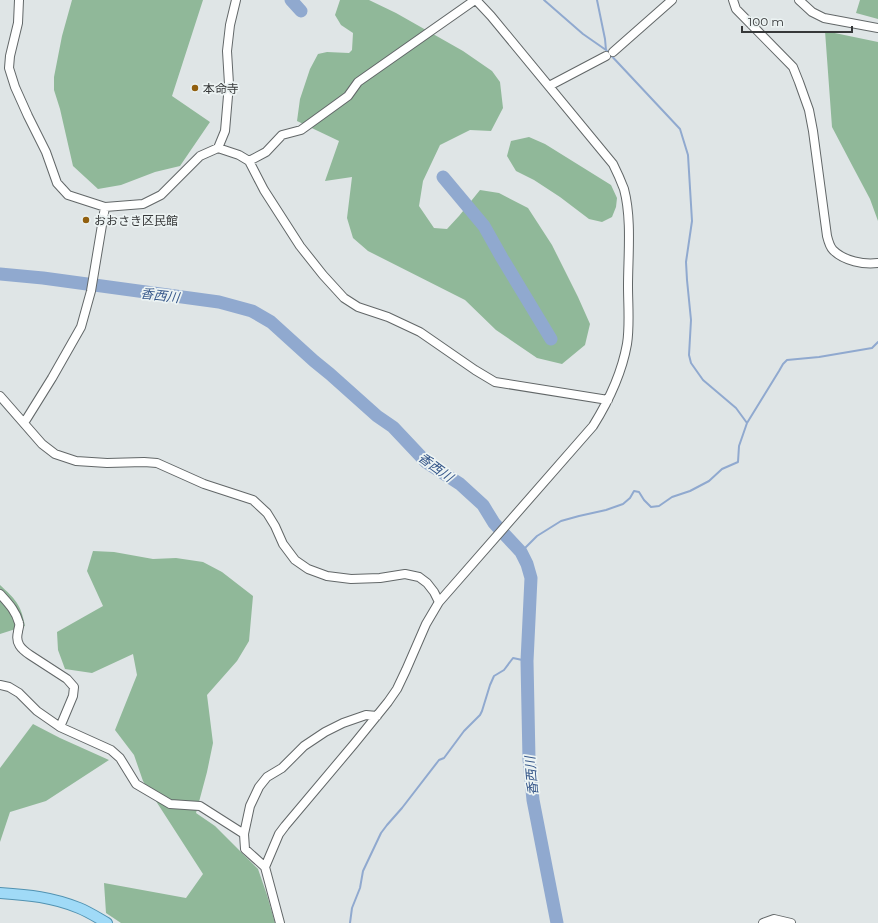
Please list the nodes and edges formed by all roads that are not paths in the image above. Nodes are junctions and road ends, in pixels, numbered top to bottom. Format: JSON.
{"nodes":[{"id":1,"x":19,"y":0,"type":"edge"},
{"id":2,"x":236,"y":0,"type":"edge"},
{"id":3,"x":476,"y":0,"type":"edge"},
{"id":4,"x":672,"y":0,"type":"edge"},
{"id":5,"x":733,"y":0,"type":"edge"},
{"id":6,"x":799,"y":0,"type":"edge"},
{"id":7,"x":878,"y":28,"type":"edge"},
{"id":8,"x":549,"y":86,"type":"junction"},
{"id":9,"x":218,"y":148,"type":"junction"},
{"id":10,"x":249,"y":161,"type":"junction"},
{"id":11,"x":105,"y":207,"type":"junction"},
{"id":12,"x":878,"y":263,"type":"edge"},
{"id":13,"x":0,"y":396,"type":"edge"},
{"id":14,"x":608,"y":400,"type":"junction"},
{"id":15,"x":24,"y":424,"type":"junction"},
{"id":16,"x":0,"y":594,"type":"edge"},
{"id":17,"x":439,"y":602,"type":"junction"},
{"id":18,"x":0,"y":685,"type":"edge"},
{"id":19,"x":377,"y":716,"type":"junction"},
{"id":20,"x":60,"y":727,"type":"junction"},
{"id":21,"x":244,"y":834,"type":"junction"},
{"id":22,"x":265,"y":867,"type":"junction"},
{"id":23,"x":0,"y":893,"type":"edge"},
{"id":24,"x":107,"y":923,"type":"edge"},
{"id":25,"x":280,"y":923,"type":"edge"},
{"id":26,"x":763,"y":923,"type":"edge"},
{"id":27,"x":791,"y":923,"type":"edge"}],
"edges":[{"from":1,"to":11,"type":"street"},
{"from":2,"to":9,"type":"street"},
{"from":3,"to":8,"type":"street"},
{"from":3,"to":10,"type":"street"},
{"from":4,"to":8,"type":"street"},
{"from":5,"to":12,"type":"street"},
{"from":6,"to":7,"type":"street"},
{"from":8,"to":14,"type":"street"},
{"from":9,"to":10,"type":"street"},
{"from":9,"to":11,"type":"street"},
{"from":10,"to":14,"type":"street"},
{"from":11,"to":15,"type":"street"},
{"from":13,"to":15,"type":"street"},
{"from":14,"to":17,"type":"street"},
{"from":15,"to":17,"type":"street"},
{"from":16,"to":20,"type":"street"},
{"from":17,"to":19,"type":"street"},
{"from":18,"to":20,"type":"street"},
{"from":19,"to":21,"type":"street"},
{"from":19,"to":22,"type":"street"},
{"from":20,"to":21,"type":"street"},
{"from":21,"to":22,"type":"street"},
{"from":22,"to":25,"type":"street"},
{"from":23,"to":24,"type":"main road"},
{"from":26,"to":27,"type":"street"}]}
